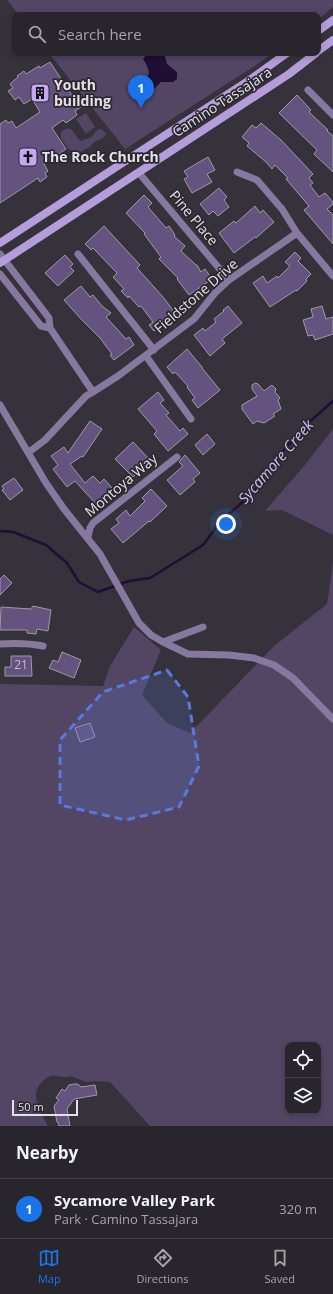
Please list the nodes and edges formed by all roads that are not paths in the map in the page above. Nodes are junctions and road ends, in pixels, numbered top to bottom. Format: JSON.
{"nodes":[{"id":1,"x":333,"y":20,"type":"edge"},
{"id":2,"x":321,"y":29,"type":"edge"},
{"id":3,"x":333,"y":40,"type":"edge"},
{"id":4,"x":321,"y":49,"type":"edge"},
{"id":5,"x":283,"y":56,"type":"edge"},
{"id":6,"x":312,"y":56,"type":"edge"},
{"id":7,"x":308,"y":90,"type":"dead end"},
{"id":8,"x":333,"y":114,"type":"edge"},
{"id":9,"x":237,"y":172,"type":"dead end"},
{"id":10,"x":139,"y":173,"type":"junction"},
{"id":11,"x":298,"y":233,"type":"junction"},
{"id":12,"x":0,"y":242,"type":"edge"},
{"id":13,"x":78,"y":254,"type":"dead end"},
{"id":14,"x":2,"y":259,"type":"edge"},
{"id":15,"x":0,"y":274,"type":"edge"},
{"id":16,"x":333,"y":276,"type":"edge"},
{"id":17,"x":229,"y":280,"type":"junction"},
{"id":18,"x":50,"y":328,"type":"junction"},
{"id":19,"x":154,"y":350,"type":"junction"},
{"id":20,"x":146,"y":356,"type":"junction"},
{"id":21,"x":93,"y":392,"type":"junction"},
{"id":22,"x":0,"y":405,"type":"edge"},
{"id":23,"x":191,"y":419,"type":"dead end"},
{"id":24,"x":29,"y":452,"type":"junction"},
{"id":25,"x":177,"y":457,"type":"dead end"},
{"id":26,"x":88,"y":537,"type":"junction"},
{"id":27,"x":203,"y":627,"type":"dead end"},
{"id":28,"x":163,"y":642,"type":"junction"},
{"id":29,"x":0,"y":644,"type":"edge"},
{"id":30,"x":42,"y":646,"type":"dead end"},
{"id":31,"x":333,"y":719,"type":"edge"}],
"edges":[{"from":1,"to":2,"type":"main road"},
{"from":3,"to":4,"type":"main road","name":"Camino Tassajara"},
{"from":5,"to":12,"type":"main road","name":"Camino Tassajara"},
{"from":6,"to":10,"type":"main road","name":"Camino Tassajara"},
{"from":7,"to":8,"type":"street"},
{"from":9,"to":11,"type":"street"},
{"from":10,"to":14,"type":"main road","name":"Camino Tassajara"},
{"from":10,"to":17,"type":"street","name":"Pine Place"},
{"from":11,"to":16,"type":"street"},
{"from":11,"to":17,"type":"street","name":"Fieldstone Drive"},
{"from":13,"to":19,"type":"street"},
{"from":14,"to":18,"type":"street"},
{"from":15,"to":18,"type":"street"},
{"from":17,"to":19,"type":"street","name":"Fieldstone Drive"},
{"from":18,"to":21,"type":"street"},
{"from":19,"to":20,"type":"street","name":"Fieldstone Drive"},
{"from":20,"to":21,"type":"street","name":"Fieldstone Drive"},
{"from":20,"to":23,"type":"street"},
{"from":21,"to":24,"type":"street","name":"Fieldstone Drive"},
{"from":22,"to":24,"type":"street"},
{"from":24,"to":26,"type":"street"},
{"from":25,"to":26,"type":"street","name":"Montoya Way"},
{"from":26,"to":28,"type":"street"},
{"from":27,"to":28,"type":"street"},
{"from":28,"to":31,"type":"street"},
{"from":29,"to":30,"type":"street"}]}
